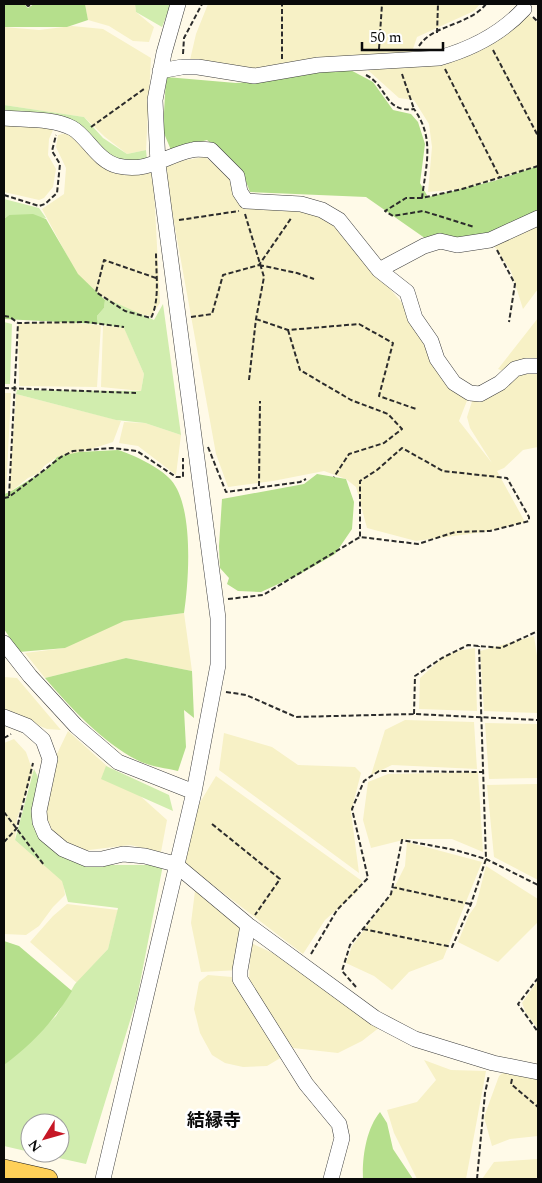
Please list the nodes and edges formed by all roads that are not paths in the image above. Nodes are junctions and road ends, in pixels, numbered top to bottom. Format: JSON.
{"nodes":[{"id":1,"x":178,"y":4,"type":"edge"},
{"id":2,"x":524,"y":9,"type":"dead end"},
{"id":3,"x":159,"y":75,"type":"junction"},
{"id":4,"x":4,"y":118,"type":"edge"},
{"id":5,"x":158,"y":164,"type":"junction"},
{"id":6,"x":538,"y":218,"type":"edge"},
{"id":7,"x":380,"y":270,"type":"junction"},
{"id":8,"x":538,"y":366,"type":"edge"},
{"id":9,"x":4,"y":643,"type":"edge"},
{"id":10,"x":4,"y":716,"type":"edge"},
{"id":11,"x":194,"y":792,"type":"junction"},
{"id":12,"x":175,"y":864,"type":"junction"},
{"id":13,"x":248,"y":925,"type":"junction"},
{"id":14,"x":538,"y":1072,"type":"edge"},
{"id":15,"x":4,"y":1169,"type":"edge"},
{"id":16,"x":48,"y":1179,"type":"edge"},
{"id":17,"x":103,"y":1179,"type":"edge"},
{"id":18,"x":331,"y":1179,"type":"edge"}],
"edges":[{"from":1,"to":3,"type":"street"},
{"from":2,"to":3,"type":"street"},
{"from":3,"to":5,"type":"street"},
{"from":4,"to":5,"type":"street"},
{"from":5,"to":7,"type":"street"},
{"from":5,"to":11,"type":"street"},
{"from":6,"to":7,"type":"street"},
{"from":7,"to":8,"type":"street"},
{"from":9,"to":11,"type":"street"},
{"from":10,"to":12,"type":"street"},
{"from":11,"to":12,"type":"street"},
{"from":12,"to":13,"type":"street"},
{"from":12,"to":17,"type":"street"},
{"from":13,"to":14,"type":"street"},
{"from":13,"to":18,"type":"street"},
{"from":15,"to":16,"type":"main road"}]}
